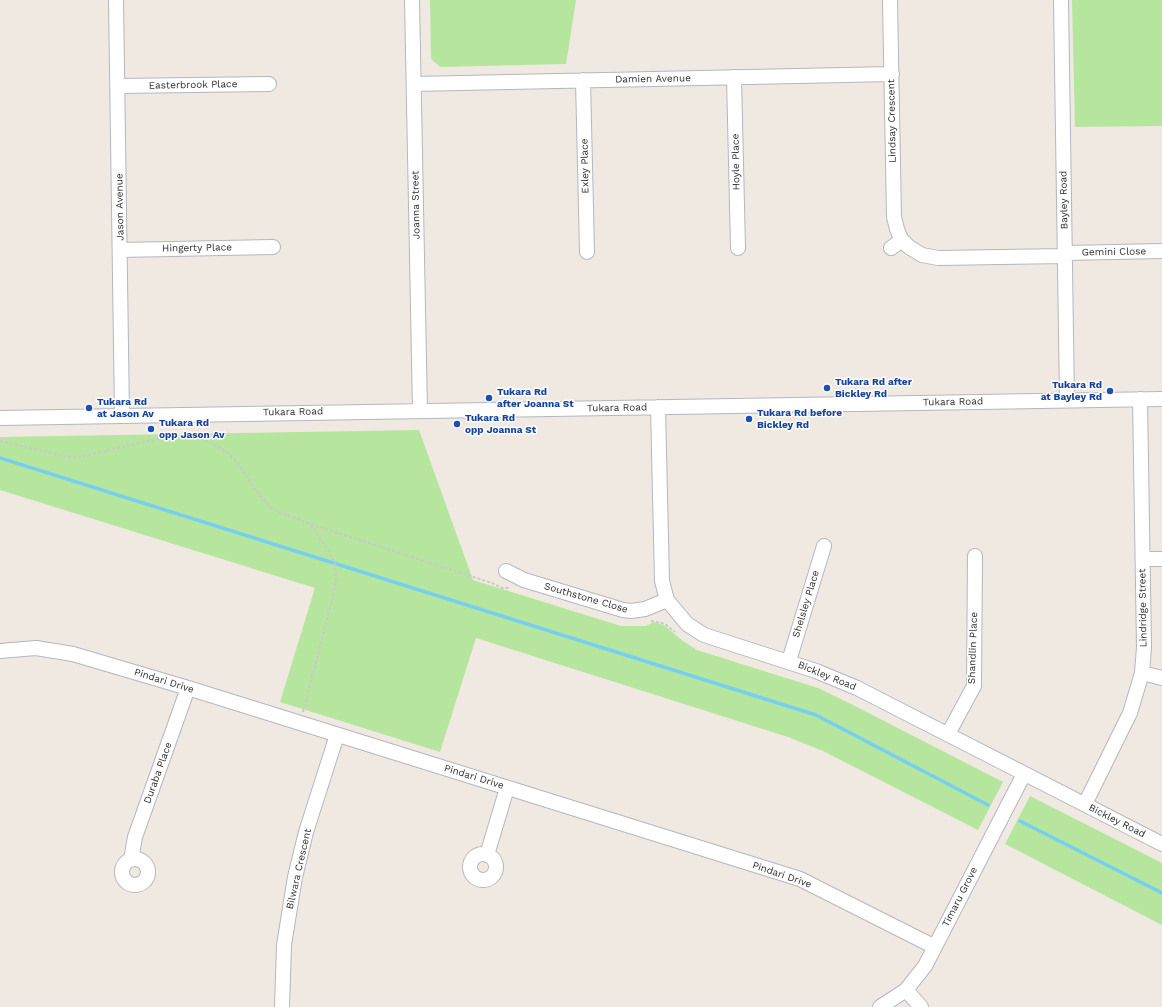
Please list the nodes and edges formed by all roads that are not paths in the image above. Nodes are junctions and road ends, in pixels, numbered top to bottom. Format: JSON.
{"nodes":[{"id":1,"x":116,"y":0,"type":"edge"},
{"id":2,"x":412,"y":0,"type":"edge"},
{"id":3,"x":890,"y":0,"type":"edge"},
{"id":4,"x":1061,"y":0,"type":"edge"},
{"id":5,"x":892,"y":74,"type":"junction"},
{"id":6,"x":734,"y":77,"type":"junction"},
{"id":7,"x":583,"y":80,"type":"junction"},
{"id":8,"x":269,"y":84,"type":"dead end"},
{"id":9,"x":414,"y":84,"type":"junction"},
{"id":10,"x":118,"y":86,"type":"junction"},
{"id":11,"x":902,"y":240,"type":"junction"},
{"id":12,"x":273,"y":246,"type":"dead end"},
{"id":13,"x":738,"y":248,"type":"dead end"},
{"id":14,"x":891,"y":248,"type":"dead end"},
{"id":15,"x":120,"y":250,"type":"junction"},
{"id":16,"x":1162,"y":251,"type":"edge"},
{"id":17,"x":587,"y":252,"type":"dead end"},
{"id":18,"x":1065,"y":254,"type":"junction"},
{"id":19,"x":1140,"y":399,"type":"junction"},
{"id":20,"x":1162,"y":399,"type":"edge"},
{"id":21,"x":1067,"y":400,"type":"junction"},
{"id":22,"x":658,"y":407,"type":"junction"},
{"id":23,"x":420,"y":410,"type":"junction"},
{"id":24,"x":122,"y":415,"type":"junction"},
{"id":25,"x":0,"y":418,"type":"edge"},
{"id":26,"x":824,"y":546,"type":"dead end"},
{"id":27,"x":975,"y":556,"type":"dead end"},
{"id":28,"x":1162,"y":559,"type":"edge"},
{"id":29,"x":1143,"y":560,"type":"junction"},
{"id":30,"x":506,"y":571,"type":"dead end"},
{"id":31,"x":666,"y":600,"type":"junction"},
{"id":32,"x":0,"y":651,"type":"edge"},
{"id":33,"x":788,"y":661,"type":"junction"},
{"id":34,"x":1142,"y":673,"type":"junction"},
{"id":35,"x":1162,"y":678,"type":"edge"},
{"id":36,"x":188,"y":688,"type":"junction"},
{"id":37,"x":948,"y":734,"type":"junction"},
{"id":38,"x":337,"y":735,"type":"junction"},
{"id":39,"x":1024,"y":774,"type":"junction"},
{"id":40,"x":507,"y":788,"type":"junction"},
{"id":41,"x":1085,"y":804,"type":"junction"},
{"id":42,"x":1162,"y":844,"type":"edge"},
{"id":43,"x":487,"y":855,"type":"dead end"},
{"id":44,"x":131,"y":860,"type":"dead end"},
{"id":45,"x":935,"y":947,"type":"junction"},
{"id":46,"x":906,"y":990,"type":"junction"},
{"id":47,"x":282,"y":1007,"type":"edge"},
{"id":48,"x":880,"y":1007,"type":"edge"},
{"id":49,"x":921,"y":1007,"type":"edge"}],
"edges":[{"from":1,"to":10,"type":"street","name":"Jason Avenue"},
{"from":2,"to":9,"type":"street","name":"Joanna Street"},
{"from":3,"to":5,"type":"street","name":"Lindsay Crescent"},
{"from":4,"to":18,"type":"street","name":"Bayley Road"},
{"from":5,"to":6,"type":"street","name":"Damien Avenue"},
{"from":5,"to":11,"type":"street","name":"Lindsay Crescent"},
{"from":6,"to":7,"type":"street","name":"Damien Avenue"},
{"from":6,"to":13,"type":"street","name":"Hoyle Place"},
{"from":7,"to":9,"type":"street","name":"Damien Avenue"},
{"from":7,"to":17,"type":"street","name":"Exley Place"},
{"from":8,"to":10,"type":"street","name":"Easterbrook Place"},
{"from":9,"to":23,"type":"street","name":"Joanna Street"},
{"from":10,"to":15,"type":"street","name":"Jason Avenue"},
{"from":11,"to":14,"type":"street"},
{"from":11,"to":18,"type":"street"},
{"from":12,"to":15,"type":"street","name":"Hingerty Place"},
{"from":15,"to":24,"type":"street","name":"Jason Avenue"},
{"from":16,"to":18,"type":"street","name":"Gemini Close"},
{"from":18,"to":21,"type":"street","name":"Bayley Road"},
{"from":19,"to":20,"type":"street","name":"Tukara Road"},
{"from":19,"to":21,"type":"street","name":"Tukara Road"},
{"from":19,"to":29,"type":"street","name":"Lindridge Street"},
{"from":21,"to":22,"type":"street","name":"Tukara Road"},
{"from":22,"to":23,"type":"street","name":"Tukara Road"},
{"from":22,"to":31,"type":"street"},
{"from":23,"to":24,"type":"street","name":"Tukara Road"},
{"from":24,"to":25,"type":"street","name":"Tukara Road"},
{"from":26,"to":33,"type":"street","name":"Shelsley Place"},
{"from":27,"to":37,"type":"street","name":"Shandlin Place"},
{"from":28,"to":29,"type":"street"},
{"from":29,"to":34,"type":"street","name":"Lindridge Street"},
{"from":30,"to":31,"type":"street","name":"Southstone Close"},
{"from":31,"to":33,"type":"street","name":"Bickley Road"},
{"from":32,"to":36,"type":"street","name":"Pindari Drive"},
{"from":33,"to":37,"type":"street","name":"Bickley Road"},
{"from":34,"to":35,"type":"street"},
{"from":34,"to":41,"type":"street","name":"Lindridge Street"},
{"from":36,"to":38,"type":"street","name":"Pindari Drive"},
{"from":36,"to":44,"type":"street","name":"Duraba Place"},
{"from":37,"to":39,"type":"street","name":"Bickley Road"},
{"from":38,"to":40,"type":"street","name":"Pindari Drive"},
{"from":38,"to":47,"type":"street","name":"Bilwara Crescent"},
{"from":39,"to":41,"type":"street","name":"Bickley Road"},
{"from":39,"to":45,"type":"street","name":"Timaru Grove"},
{"from":40,"to":43,"type":"street"},
{"from":40,"to":45,"type":"street","name":"Pindari Drive"},
{"from":41,"to":42,"type":"street","name":"Bickley Road"},
{"from":45,"to":46,"type":"street","name":"Timaru Grove"},
{"from":46,"to":48,"type":"street","name":"Timaru Grove"},
{"from":46,"to":49,"type":"street"}]}
